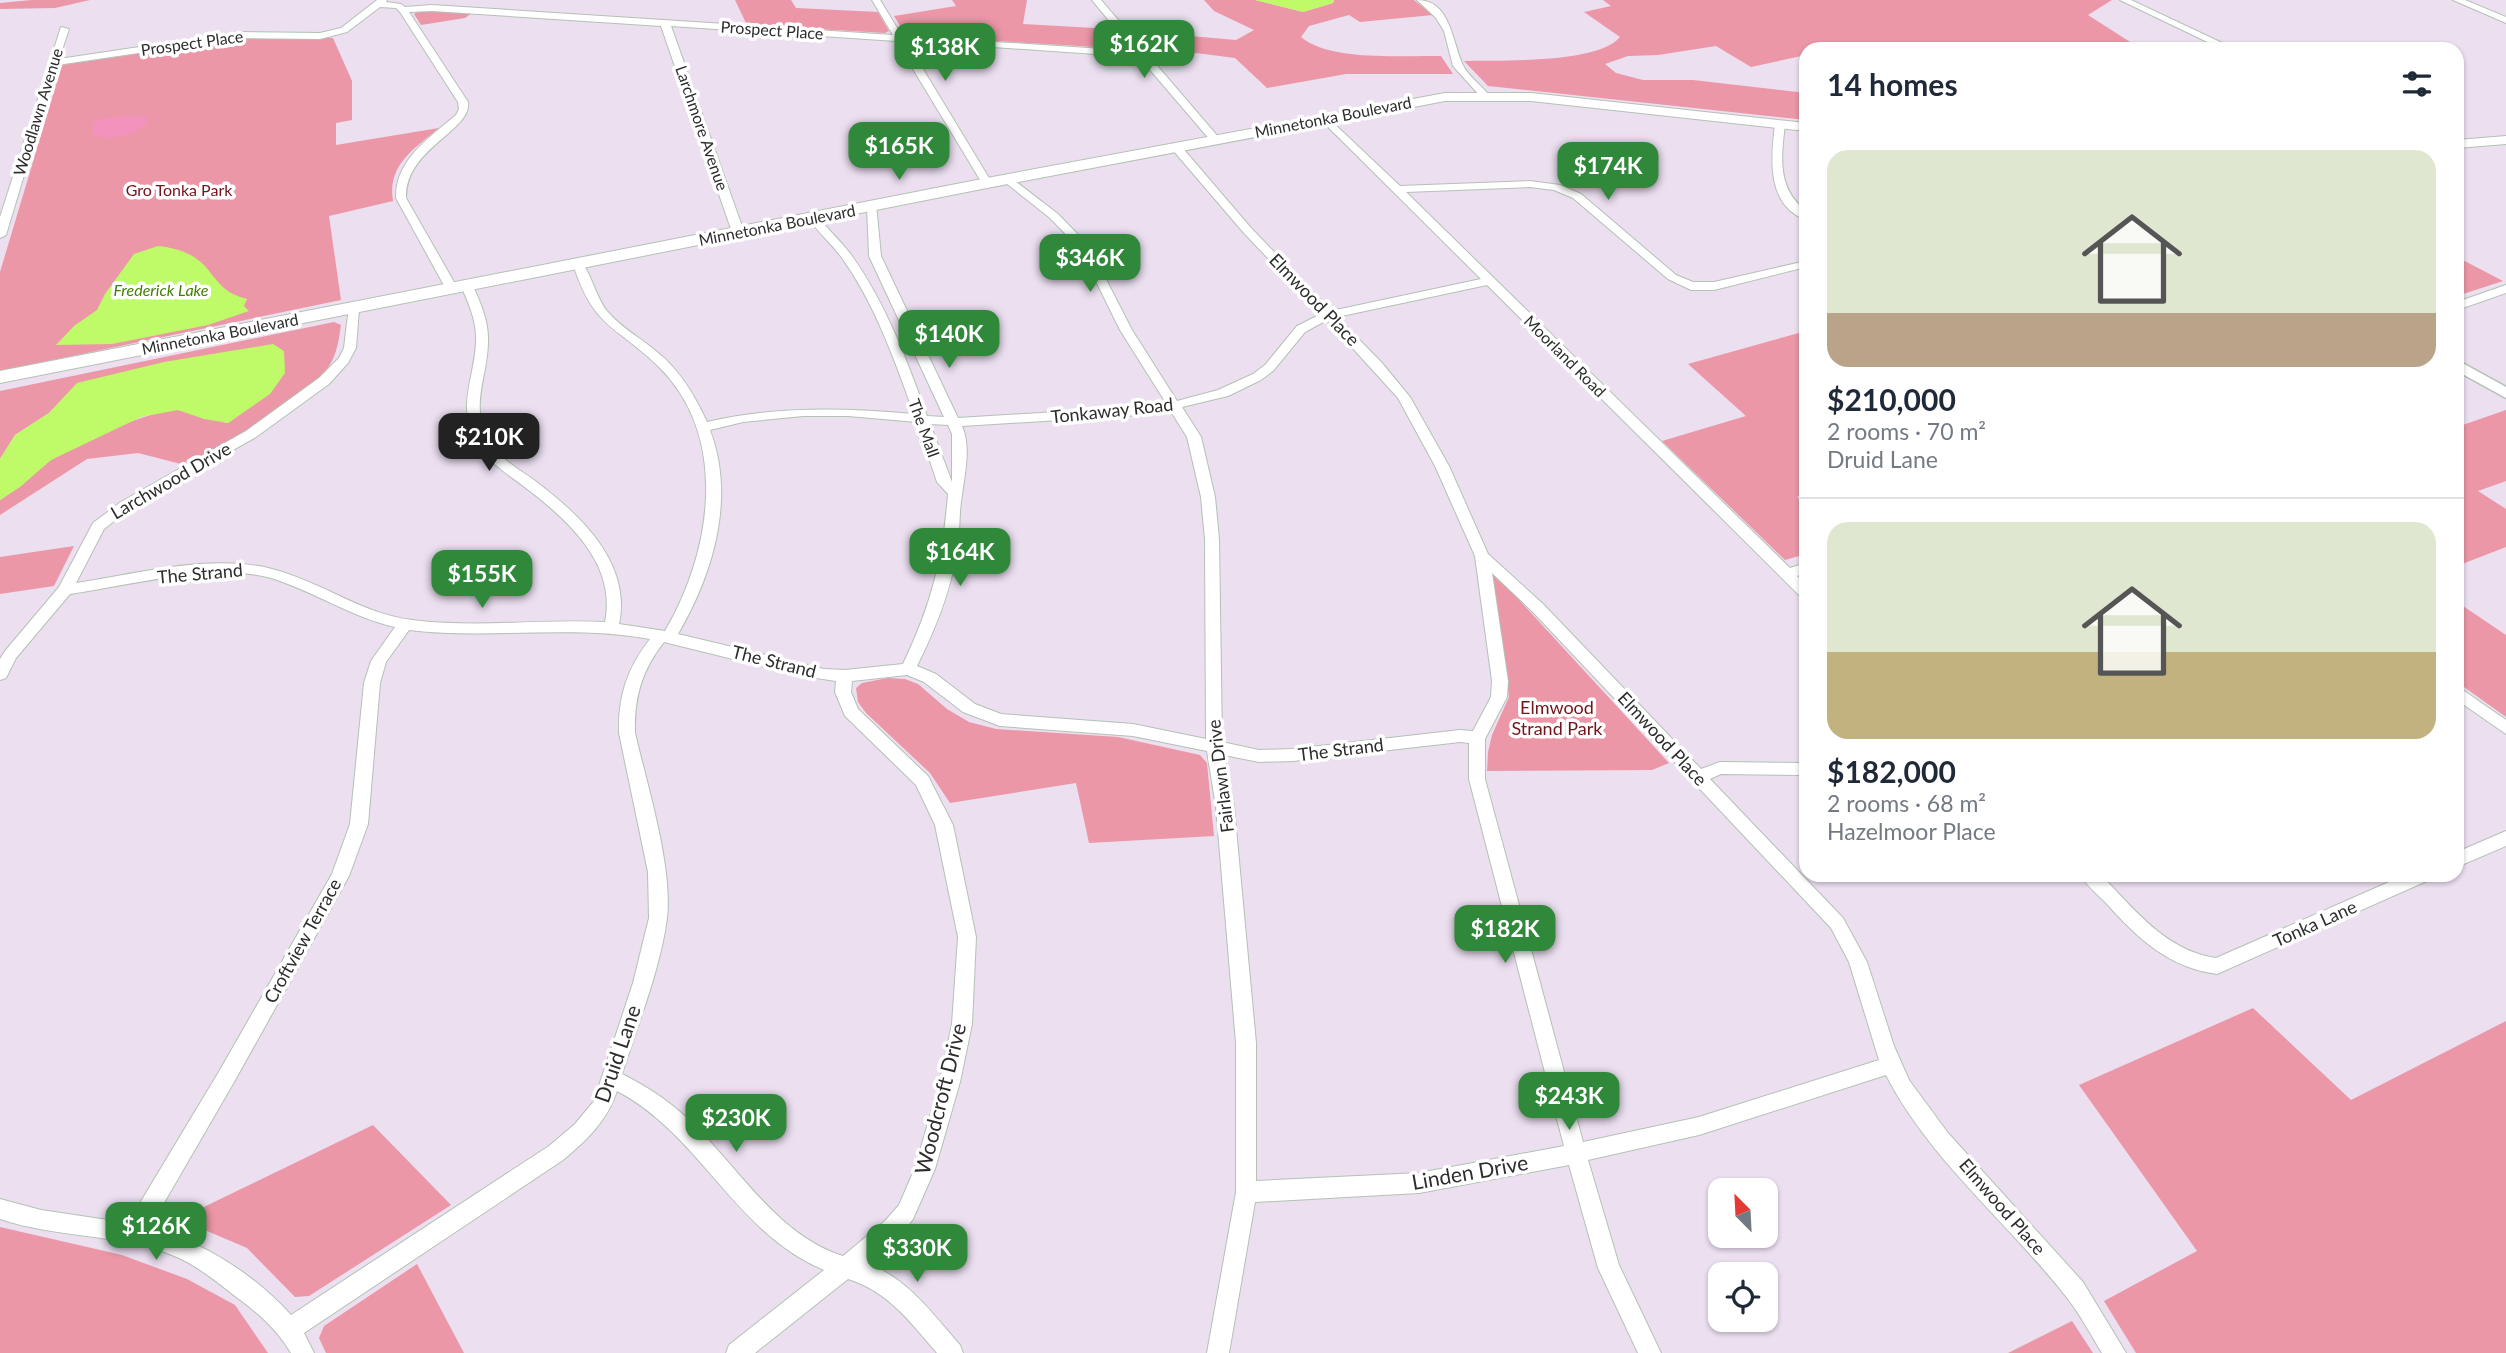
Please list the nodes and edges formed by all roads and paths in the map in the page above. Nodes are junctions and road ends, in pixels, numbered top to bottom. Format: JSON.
{"nodes":[{"id":1,"x":876,"y":0,"type":"edge"},
{"id":2,"x":1096,"y":0,"type":"edge"},
{"id":3,"x":1421,"y":0,"type":"edge"},
{"id":4,"x":2124,"y":0,"type":"edge"},
{"id":5,"x":2456,"y":0,"type":"edge"},
{"id":6,"x":380,"y":2,"type":"edge"},
{"id":7,"x":403,"y":10,"type":"junction"},
{"id":8,"x":2506,"y":20,"type":"edge"},
{"id":9,"x":665,"y":23,"type":"junction"},
{"id":10,"x":64,"y":29,"type":"dead end"},
{"id":11,"x":900,"y":38,"type":"junction"},
{"id":12,"x":2215,"y":42,"type":"edge"},
{"id":13,"x":1142,"y":54,"type":"junction"},
{"id":14,"x":54,"y":63,"type":"junction"},
{"id":15,"x":1484,"y":95,"type":"junction"},
{"id":16,"x":1325,"y":118,"type":"junction"},
{"id":17,"x":1780,"y":124,"type":"junction"},
{"id":18,"x":1799,"y":126,"type":"edge"},
{"id":19,"x":1215,"y":139,"type":"junction"},
{"id":20,"x":2506,"y":141,"type":"edge"},
{"id":21,"x":2464,"y":144,"type":"edge"},
{"id":22,"x":1176,"y":147,"type":"junction"},
{"id":23,"x":1006,"y":180,"type":"junction"},
{"id":24,"x":987,"y":183,"type":"junction"},
{"id":25,"x":1397,"y":189,"type":"junction"},
{"id":26,"x":872,"y":206,"type":"junction"},
{"id":27,"x":1799,"y":211,"type":"edge"},
{"id":28,"x":813,"y":218,"type":"junction"},
{"id":29,"x":738,"y":232,"type":"junction"},
{"id":30,"x":0,"y":235,"type":"edge"},
{"id":31,"x":579,"y":264,"type":"junction"},
{"id":32,"x":1799,"y":266,"type":"edge"},
{"id":33,"x":1489,"y":281,"type":"junction"},
{"id":34,"x":460,"y":287,"type":"junction"},
{"id":35,"x":2506,"y":289,"type":"edge"},
{"id":36,"x":2464,"y":304,"type":"edge"},
{"id":37,"x":354,"y":309,"type":"junction"},
{"id":38,"x":1328,"y":314,"type":"junction"},
{"id":39,"x":2464,"y":369,"type":"edge"},
{"id":40,"x":0,"y":377,"type":"edge"},
{"id":41,"x":2506,"y":393,"type":"edge"},
{"id":42,"x":1175,"y":406,"type":"junction"},
{"id":43,"x":922,"y":420,"type":"junction"},
{"id":44,"x":954,"y":422,"type":"junction"},
{"id":45,"x":704,"y":427,"type":"junction"},
{"id":46,"x":955,"y":493,"type":"junction"},
{"id":47,"x":1482,"y":556,"type":"junction"},
{"id":48,"x":1799,"y":570,"type":"edge"},
{"id":49,"x":1787,"y":574,"type":"junction"},
{"id":50,"x":1799,"y":586,"type":"edge"},
{"id":51,"x":65,"y":590,"type":"junction"},
{"id":52,"x":405,"y":624,"type":"junction"},
{"id":53,"x":611,"y":628,"type":"junction"},
{"id":54,"x":665,"y":636,"type":"junction"},
{"id":55,"x":908,"y":669,"type":"junction"},
{"id":56,"x":0,"y":674,"type":"edge"},
{"id":57,"x":845,"y":676,"type":"junction"},
{"id":58,"x":2464,"y":697,"type":"edge"},
{"id":59,"x":2506,"y":728,"type":"edge"},
{"id":60,"x":1477,"y":738,"type":"junction"},
{"id":61,"x":1214,"y":747,"type":"junction"},
{"id":62,"x":1799,"y":769,"type":"edge"},
{"id":63,"x":1697,"y":777,"type":"junction"},
{"id":64,"x":2506,"y":838,"type":"edge"},
{"id":65,"x":2464,"y":857,"type":"edge"},
{"id":66,"x":2097,"y":882,"type":"edge"},
{"id":67,"x":2407,"y":882,"type":"edge"},
{"id":68,"x":1890,"y":1065,"type":"junction"},
{"id":69,"x":611,"y":1078,"type":"junction"},
{"id":70,"x":1577,"y":1151,"type":"junction"},
{"id":71,"x":1246,"y":1192,"type":"junction"},
{"id":72,"x":0,"y":1209,"type":"edge"},
{"id":73,"x":133,"y":1235,"type":"junction"},
{"id":74,"x":846,"y":1268,"type":"junction"},
{"id":75,"x":291,"y":1328,"type":"junction"},
{"id":76,"x":303,"y":1353,"type":"edge"},
{"id":77,"x":737,"y":1353,"type":"edge"},
{"id":78,"x":952,"y":1353,"type":"edge"},
{"id":79,"x":1218,"y":1353,"type":"edge"},
{"id":80,"x":1650,"y":1353,"type":"edge"},
{"id":81,"x":2115,"y":1353,"type":"edge"}],
"edges":[{"from":1,"to":11,"type":"street"},
{"from":2,"to":13,"type":"street"},
{"from":3,"to":15,"type":"street"},
{"from":4,"to":12,"type":"street"},
{"from":5,"to":8,"type":"street"},
{"from":6,"to":7,"type":"street","name":"Prospect Place"},
{"from":6,"to":14,"type":"street","name":"Prospect Place"},
{"from":7,"to":9,"type":"street","name":"Prospect Place"},
{"from":7,"to":34,"type":"street"},
{"from":9,"to":11,"type":"street","name":"Prospect Place"},
{"from":9,"to":29,"type":"street","name":"Larchmore Avenue"},
{"from":10,"to":14,"type":"street","name":"Woodlawn Avenue"},
{"from":11,"to":13,"type":"street","name":"Prospect Place"},
{"from":11,"to":24,"type":"street"},
{"from":13,"to":19,"type":"street"},
{"from":14,"to":30,"type":"street","name":"Woodlawn Avenue"},
{"from":15,"to":16,"type":"main road","name":"Minnetonka Boulevard"},
{"from":15,"to":17,"type":"main road","name":"Minnetonka Boulevard"},
{"from":16,"to":19,"type":"main road","name":"Minnetonka Boulevard"},
{"from":16,"to":25,"type":"street","name":"Moorland Road"},
{"from":17,"to":18,"type":"main road","name":"Minnetonka Boulevard"},
{"from":17,"to":27,"type":"street"},
{"from":19,"to":22,"type":"main road","name":"Minnetonka Boulevard"},
{"from":20,"to":21,"type":"main road"},
{"from":22,"to":23,"type":"main road","name":"Minnetonka Boulevard"},
{"from":22,"to":38,"type":"street","name":"Elmwood Place"},
{"from":23,"to":24,"type":"main road","name":"Minnetonka Boulevard"},
{"from":23,"to":42,"type":"street","name":"Fairlawn Drive"},
{"from":24,"to":26,"type":"main road","name":"Minnetonka Boulevard"},
{"from":25,"to":32,"type":"street"},
{"from":25,"to":33,"type":"street","name":"Moorland Road"},
{"from":26,"to":28,"type":"main road","name":"Minnetonka Boulevard"},
{"from":26,"to":44,"type":"street","name":"The Mall"},
{"from":28,"to":29,"type":"main road","name":"Minnetonka Boulevard"},
{"from":28,"to":43,"type":"street","name":"The Mall"},
{"from":29,"to":31,"type":"main road","name":"Minnetonka Boulevard"},
{"from":31,"to":34,"type":"main road","name":"Minnetonka Boulevard"},
{"from":31,"to":45,"type":"street","name":"Druid Lane"},
{"from":33,"to":38,"type":"street","name":"Tonkaway Road"},
{"from":33,"to":49,"type":"street","name":"Moorland Road"},
{"from":34,"to":37,"type":"main road","name":"Minnetonka Boulevard"},
{"from":34,"to":53,"type":"street"},
{"from":35,"to":36,"type":"street"},
{"from":37,"to":40,"type":"main road","name":"Minnetonka Boulevard"},
{"from":37,"to":51,"type":"street","name":"Larchwood Drive"},
{"from":38,"to":42,"type":"street","name":"Tonkaway Road"},
{"from":38,"to":47,"type":"street","name":"Elmwood Place"},
{"from":39,"to":41,"type":"street"},
{"from":42,"to":44,"type":"street","name":"Tonkaway Road"},
{"from":42,"to":61,"type":"street","name":"Fairlawn Drive"},
{"from":43,"to":44,"type":"street","name":"Tonkaway Road"},
{"from":43,"to":45,"type":"street","name":"Tonkaway Road"},
{"from":43,"to":46,"type":"street","name":"The Mall"},
{"from":44,"to":46,"type":"street","name":"The Mall"},
{"from":45,"to":54,"type":"street","name":"Druid Lane"},
{"from":46,"to":55,"type":"street","name":"The Mall"},
{"from":47,"to":60,"type":"street"},
{"from":47,"to":63,"type":"street","name":"Elmwood Place"},
{"from":48,"to":49,"type":"street"},
{"from":49,"to":50,"type":"street","name":"Moorland Road"},
{"from":51,"to":52,"type":"street","name":"The Strand"},
{"from":51,"to":56,"type":"street","name":"Larchwood Drive"},
{"from":52,"to":53,"type":"street","name":"The Strand"},
{"from":52,"to":73,"type":"street","name":"Croftview Terrace"},
{"from":53,"to":54,"type":"street","name":"The Strand"},
{"from":54,"to":57,"type":"street","name":"The Strand"},
{"from":54,"to":69,"type":"street","name":"Druid Lane"},
{"from":55,"to":57,"type":"street","name":"The Strand"},
{"from":55,"to":61,"type":"street","name":"The Strand"},
{"from":57,"to":74,"type":"street","name":"Woodcroft Drive"},
{"from":58,"to":59,"type":"street"},
{"from":60,"to":61,"type":"street","name":"The Strand"},
{"from":60,"to":70,"type":"street"},
{"from":61,"to":71,"type":"street","name":"Fairlawn Drive"},
{"from":62,"to":63,"type":"street"},
{"from":63,"to":68,"type":"street","name":"Elmwood Place"},
{"from":64,"to":65,"type":"street"},
{"from":66,"to":67,"type":"street","name":"Tonka Lane"},
{"from":68,"to":70,"type":"street","name":"Linden Drive"},
{"from":68,"to":81,"type":"street","name":"Elmwood Place"},
{"from":69,"to":74,"type":"street"},
{"from":69,"to":75,"type":"street","name":"Druid Lane"},
{"from":70,"to":71,"type":"street","name":"Linden Drive"},
{"from":70,"to":80,"type":"street"},
{"from":71,"to":79,"type":"street","name":"Fairlawn Drive"},
{"from":72,"to":73,"type":"street"},
{"from":73,"to":75,"type":"street"},
{"from":74,"to":77,"type":"street","name":"Woodcroft Drive"},
{"from":74,"to":78,"type":"street"},
{"from":75,"to":76,"type":"street"}]}
